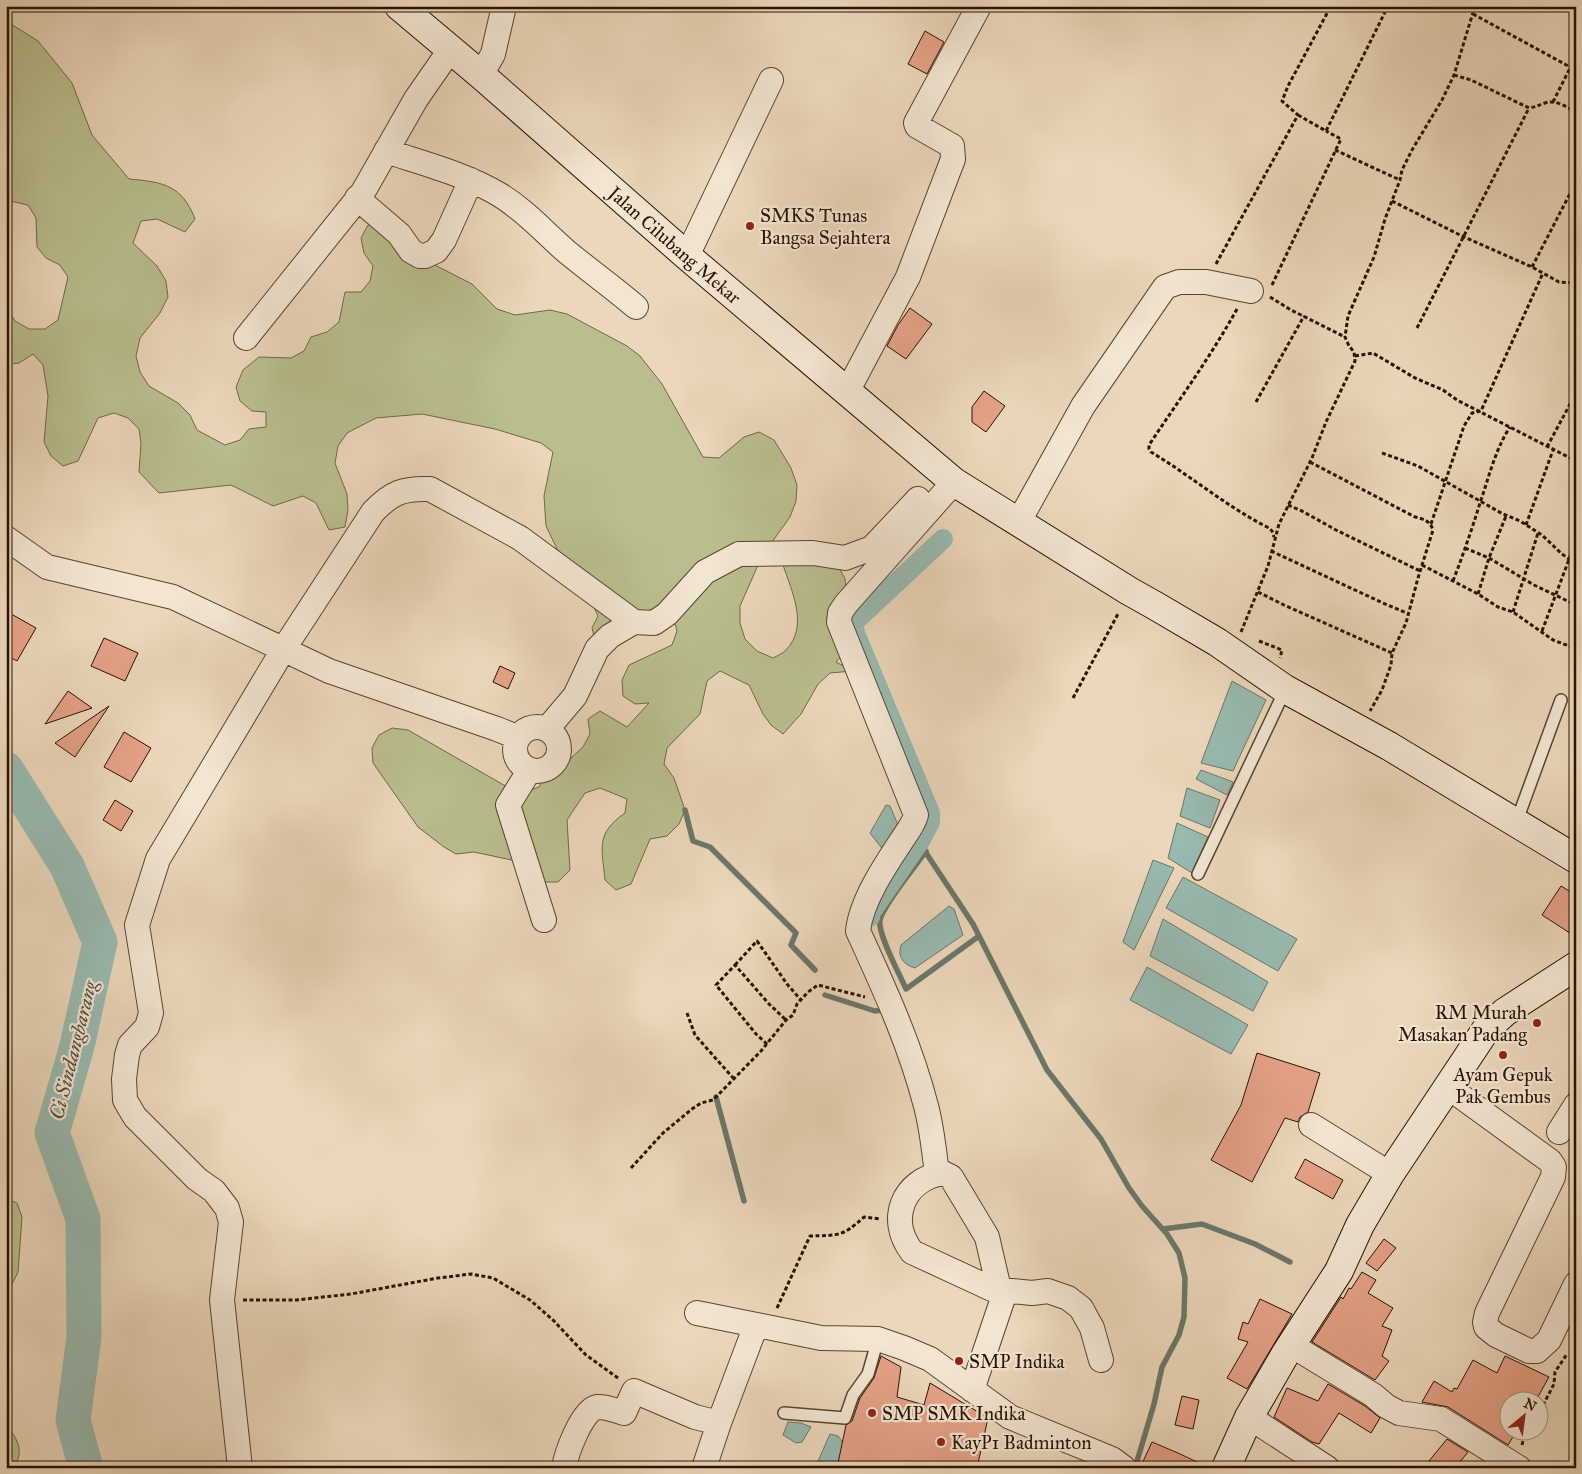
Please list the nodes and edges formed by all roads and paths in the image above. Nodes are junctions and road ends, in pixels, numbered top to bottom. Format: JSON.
{"nodes":[{"id":1,"x":399,"y":6,"type":"edge"},
{"id":2,"x":504,"y":6,"type":"edge"},
{"id":3,"x":979,"y":6,"type":"edge"},
{"id":4,"x":1331,"y":6,"type":"edge"},
{"id":5,"x":1388,"y":6,"type":"edge"},
{"id":6,"x":1475,"y":6,"type":"edge"},
{"id":7,"x":1473,"y":14,"type":"junction"},
{"id":8,"x":450,"y":50,"type":"junction"},
{"id":9,"x":1576,"y":56,"type":"edge"},
{"id":10,"x":1570,"y":67,"type":"junction"},
{"id":11,"x":481,"y":75,"type":"junction"},
{"id":12,"x":1454,"y":75,"type":"junction"},
{"id":13,"x":771,"y":80,"type":"dead end"},
{"id":14,"x":1553,"y":102,"type":"junction"},
{"id":15,"x":1529,"y":108,"type":"junction"},
{"id":16,"x":1576,"y":112,"type":"edge"},
{"id":17,"x":1298,"y":115,"type":"junction"},
{"id":18,"x":1326,"y":132,"type":"junction"},
{"id":19,"x":1335,"y":150,"type":"junction"},
{"id":20,"x":386,"y":152,"type":"junction"},
{"id":21,"x":471,"y":180,"type":"junction"},
{"id":22,"x":1400,"y":180,"type":"junction"},
{"id":23,"x":1576,"y":182,"type":"edge"},
{"id":24,"x":358,"y":198,"type":"junction"},
{"id":25,"x":1392,"y":201,"type":"junction"},
{"id":26,"x":1464,"y":237,"type":"junction"},
{"id":27,"x":687,"y":256,"type":"junction"},
{"id":28,"x":1532,"y":267,"type":"junction"},
{"id":29,"x":1543,"y":273,"type":"junction"},
{"id":30,"x":1206,"y":282,"type":"junction"},
{"id":31,"x":1576,"y":283,"type":"edge"},
{"id":32,"x":1263,"y":290,"type":"junction"},
{"id":33,"x":636,"y":306,"type":"dead end"},
{"id":34,"x":1304,"y":316,"type":"junction"},
{"id":35,"x":1417,"y":328,"type":"dead end"},
{"id":36,"x":1345,"y":337,"type":"junction"},
{"id":37,"x":246,"y":338,"type":"dead end"},
{"id":38,"x":1354,"y":356,"type":"junction"},
{"id":39,"x":847,"y":392,"type":"junction"},
{"id":40,"x":1576,"y":393,"type":"edge"},
{"id":41,"x":1256,"y":402,"type":"dead end"},
{"id":42,"x":1480,"y":411,"type":"junction"},
{"id":43,"x":1510,"y":427,"type":"junction"},
{"id":44,"x":1547,"y":447,"type":"junction"},
{"id":45,"x":1553,"y":450,"type":"junction"},
{"id":46,"x":1382,"y":453,"type":"dead end"},
{"id":47,"x":1576,"y":461,"type":"edge"},
{"id":48,"x":1310,"y":462,"type":"junction"},
{"id":49,"x":948,"y":476,"type":"junction"},
{"id":50,"x":1444,"y":482,"type":"junction"},
{"id":51,"x":1481,"y":501,"type":"junction"},
{"id":52,"x":1288,"y":506,"type":"junction"},
{"id":53,"x":1506,"y":516,"type":"junction"},
{"id":54,"x":1018,"y":523,"type":"junction"},
{"id":55,"x":1431,"y":524,"type":"junction"},
{"id":56,"x":1526,"y":525,"type":"junction"},
{"id":57,"x":1538,"y":533,"type":"junction"},
{"id":58,"x":6,"y":538,"type":"edge"},
{"id":59,"x":1274,"y":539,"type":"junction"},
{"id":60,"x":1576,"y":541,"type":"edge"},
{"id":61,"x":1466,"y":548,"type":"junction"},
{"id":62,"x":1272,"y":551,"type":"junction"},
{"id":63,"x":1489,"y":558,"type":"junction"},
{"id":64,"x":1569,"y":560,"type":"junction"},
{"id":65,"x":1576,"y":564,"type":"edge"},
{"id":66,"x":1422,"y":565,"type":"junction"},
{"id":67,"x":1420,"y":571,"type":"junction"},
{"id":68,"x":1523,"y":579,"type":"junction"},
{"id":69,"x":1453,"y":581,"type":"junction"},
{"id":70,"x":1129,"y":591,"type":"junction"},
{"id":71,"x":1258,"y":592,"type":"junction"},
{"id":72,"x":1478,"y":594,"type":"junction"},
{"id":73,"x":1556,"y":595,"type":"junction"},
{"id":74,"x":1576,"y":604,"type":"edge"},
{"id":75,"x":1512,"y":612,"type":"junction"},
{"id":76,"x":1409,"y":614,"type":"junction"},
{"id":77,"x":634,"y":622,"type":"junction"},
{"id":78,"x":1542,"y":632,"type":"junction"},
{"id":79,"x":1241,"y":634,"type":"dead end"},
{"id":80,"x":1257,"y":640,"type":"dead end"},
{"id":81,"x":1572,"y":647,"type":"dead end"},
{"id":82,"x":283,"y":650,"type":"junction"},
{"id":83,"x":1392,"y":653,"type":"junction"},
{"id":84,"x":1289,"y":685,"type":"junction"},
{"id":85,"x":1073,"y":698,"type":"dead end"},
{"id":86,"x":1561,"y":700,"type":"dead end"},
{"id":87,"x":1367,"y":715,"type":"dead end"},
{"id":88,"x":547,"y":729,"type":"junction"},
{"id":89,"x":517,"y":737,"type":"junction"},
{"id":90,"x":529,"y":771,"type":"junction"},
{"id":91,"x":1516,"y":823,"type":"junction"},
{"id":92,"x":1576,"y":859,"type":"edge"},
{"id":93,"x":1198,"y":874,"type":"dead end"},
{"id":94,"x":544,"y":920,"type":"dead end"},
{"id":95,"x":735,"y":965,"type":"junction"},
{"id":96,"x":1576,"y":966,"type":"edge"},
{"id":97,"x":869,"y":998,"type":"dead end"},
{"id":98,"x":801,"y":1000,"type":"junction"},
{"id":99,"x":687,"y":1013,"type":"dead end"},
{"id":100,"x":786,"y":1020,"type":"junction"},
{"id":101,"x":767,"y":1044,"type":"junction"},
{"id":102,"x":734,"y":1079,"type":"junction"},
{"id":103,"x":1448,"y":1087,"type":"junction"},
{"id":104,"x":1576,"y":1104,"type":"edge"},
{"id":105,"x":1311,"y":1125,"type":"dead end"},
{"id":106,"x":1559,"y":1132,"type":"dead end"},
{"id":107,"x":631,"y":1168,"type":"dead end"},
{"id":108,"x":937,"y":1174,"type":"junction"},
{"id":109,"x":1390,"y":1174,"type":"junction"},
{"id":110,"x":899,"y":1217,"type":"junction"},
{"id":111,"x":1576,"y":1284,"type":"edge"},
{"id":112,"x":1000,"y":1295,"type":"junction"},
{"id":113,"x":222,"y":1300,"type":"junction"},
{"id":114,"x":697,"y":1313,"type":"dead end"},
{"id":115,"x":762,"y":1326,"type":"junction"},
{"id":116,"x":878,"y":1339,"type":"junction"},
{"id":117,"x":1576,"y":1340,"type":"edge"},
{"id":118,"x":1291,"y":1345,"type":"junction"},
{"id":119,"x":1101,"y":1360,"type":"dead end"},
{"id":120,"x":972,"y":1390,"type":"junction"},
{"id":121,"x":634,"y":1391,"type":"junction"},
{"id":122,"x":1550,"y":1392,"type":"edge"},
{"id":123,"x":784,"y":1413,"type":"dead end"},
{"id":124,"x":1249,"y":1416,"type":"junction"},
{"id":125,"x":719,"y":1423,"type":"junction"},
{"id":126,"x":240,"y":1468,"type":"edge"},
{"id":127,"x":564,"y":1468,"type":"edge"},
{"id":128,"x":704,"y":1468,"type":"edge"},
{"id":129,"x":1124,"y":1468,"type":"edge"},
{"id":130,"x":1226,"y":1468,"type":"edge"},
{"id":131,"x":1327,"y":1468,"type":"edge"},
{"id":132,"x":1519,"y":1468,"type":"edge"}],
"edges":[{"from":1,"to":8,"type":"street","name":"Jalan Cilubang Mekar"},
{"from":2,"to":11,"type":"street"},
{"from":3,"to":39,"type":"street"},
{"from":4,"to":17,"type":"path"},
{"from":5,"to":18,"type":"path"},
{"from":6,"to":7,"type":"path"},
{"from":7,"to":10,"type":"path"},
{"from":7,"to":12,"type":"path"},
{"from":8,"to":11,"type":"street","name":"Jalan Cilubang Mekar"},
{"from":8,"to":20,"type":"street"},
{"from":9,"to":10,"type":"path"},
{"from":10,"to":14,"type":"path"},
{"from":11,"to":27,"type":"street","name":"Jalan Cilubang Mekar"},
{"from":12,"to":15,"type":"path"},
{"from":12,"to":22,"type":"path"},
{"from":13,"to":27,"type":"street"},
{"from":14,"to":15,"type":"path"},
{"from":14,"to":16,"type":"path"},
{"from":15,"to":26,"type":"path"},
{"from":17,"to":18,"type":"path"},
{"from":17,"to":30,"type":"path"},
{"from":18,"to":19,"type":"path"},
{"from":19,"to":22,"type":"path"},
{"from":19,"to":32,"type":"path"},
{"from":20,"to":21,"type":"street"},
{"from":20,"to":24,"type":"street"},
{"from":21,"to":24,"type":"street"},
{"from":21,"to":33,"type":"street"},
{"from":22,"to":25,"type":"path"},
{"from":23,"to":28,"type":"path"},
{"from":24,"to":37,"type":"street"},
{"from":25,"to":26,"type":"path"},
{"from":25,"to":36,"type":"path"},
{"from":26,"to":28,"type":"path"},
{"from":26,"to":35,"type":"path"},
{"from":27,"to":39,"type":"street","name":"Jalan Cilubang Mekar"},
{"from":28,"to":29,"type":"path"},
{"from":29,"to":31,"type":"path"},
{"from":29,"to":42,"type":"path"},
{"from":30,"to":32,"type":"street"},
{"from":30,"to":54,"type":"street"},
{"from":32,"to":34,"type":"path"},
{"from":32,"to":59,"type":"path"},
{"from":34,"to":36,"type":"path"},
{"from":34,"to":41,"type":"path"},
{"from":36,"to":38,"type":"path"},
{"from":38,"to":42,"type":"path"},
{"from":38,"to":48,"type":"path"},
{"from":39,"to":49,"type":"street","name":"Jalan Cilubang Mekar"},
{"from":40,"to":44,"type":"path"},
{"from":42,"to":43,"type":"path"},
{"from":42,"to":50,"type":"path"},
{"from":43,"to":44,"type":"path"},
{"from":43,"to":51,"type":"path"},
{"from":44,"to":45,"type":"path"},
{"from":45,"to":47,"type":"path"},
{"from":45,"to":56,"type":"path"},
{"from":46,"to":50,"type":"path"},
{"from":48,"to":52,"type":"path"},
{"from":48,"to":55,"type":"path"},
{"from":49,"to":54,"type":"street","name":"Jalan Cilubang Mekar"},
{"from":49,"to":77,"type":"street"},
{"from":49,"to":108,"type":"street"},
{"from":50,"to":51,"type":"path"},
{"from":50,"to":55,"type":"path"},
{"from":51,"to":53,"type":"path"},
{"from":51,"to":61,"type":"path"},
{"from":52,"to":59,"type":"path"},
{"from":52,"to":67,"type":"path"},
{"from":53,"to":56,"type":"path"},
{"from":53,"to":63,"type":"path"},
{"from":54,"to":70,"type":"street","name":"Jalan Cilubang Mekar"},
{"from":55,"to":66,"type":"path"},
{"from":56,"to":57,"type":"path"},
{"from":57,"to":64,"type":"path"},
{"from":57,"to":68,"type":"path"},
{"from":58,"to":82,"type":"street"},
{"from":59,"to":62,"type":"path"},
{"from":60,"to":64,"type":"path"},
{"from":61,"to":63,"type":"path"},
{"from":61,"to":69,"type":"path"},
{"from":62,"to":71,"type":"path"},
{"from":62,"to":76,"type":"path"},
{"from":63,"to":68,"type":"path"},
{"from":63,"to":72,"type":"path"},
{"from":64,"to":65,"type":"path"},
{"from":64,"to":73,"type":"path"},
{"from":66,"to":67,"type":"path"},
{"from":66,"to":69,"type":"path"},
{"from":67,"to":76,"type":"path"},
{"from":68,"to":73,"type":"path"},
{"from":68,"to":75,"type":"path"},
{"from":69,"to":72,"type":"path"},
{"from":70,"to":84,"type":"street","name":"Jalan Cilubang Mekar"},
{"from":70,"to":85,"type":"path"},
{"from":71,"to":79,"type":"path"},
{"from":71,"to":83,"type":"path"},
{"from":72,"to":75,"type":"path"},
{"from":73,"to":74,"type":"path"},
{"from":73,"to":78,"type":"path"},
{"from":75,"to":78,"type":"path"},
{"from":76,"to":83,"type":"path"},
{"from":77,"to":82,"type":"street"},
{"from":77,"to":88,"type":"street"},
{"from":78,"to":81,"type":"path"},
{"from":80,"to":84,"type":"path"},
{"from":82,"to":89,"type":"street"},
{"from":82,"to":113,"type":"street"},
{"from":83,"to":87,"type":"path"},
{"from":84,"to":91,"type":"street","name":"Jalan Cilubang Mekar"},
{"from":84,"to":93,"type":"lane"},
{"from":86,"to":91,"type":"lane"},
{"from":88,"to":89,"type":"street"},
{"from":88,"to":90,"type":"street"},
{"from":89,"to":90,"type":"street"},
{"from":90,"to":94,"type":"street"},
{"from":91,"to":92,"type":"street","name":"Jalan Cilubang Mekar"},
{"from":95,"to":98,"type":"path"},
{"from":95,"to":100,"type":"path"},
{"from":95,"to":101,"type":"path"},
{"from":96,"to":103,"type":"street"},
{"from":97,"to":98,"type":"path"},
{"from":98,"to":100,"type":"path"},
{"from":99,"to":102,"type":"path"},
{"from":100,"to":101,"type":"path"},
{"from":101,"to":102,"type":"path"},
{"from":102,"to":107,"type":"path"},
{"from":103,"to":109,"type":"street"},
{"from":103,"to":111,"type":"street"},
{"from":104,"to":106,"type":"street"},
{"from":105,"to":109,"type":"street"},
{"from":108,"to":110,"type":"street"},
{"from":108,"to":112,"type":"street"},
{"from":109,"to":118,"type":"street"},
{"from":110,"to":112,"type":"street"},
{"from":110,"to":115,"type":"path"},
{"from":112,"to":119,"type":"street"},
{"from":112,"to":120,"type":"street"},
{"from":113,"to":121,"type":"path"},
{"from":113,"to":126,"type":"street"},
{"from":114,"to":115,"type":"street"},
{"from":115,"to":116,"type":"street"},
{"from":115,"to":125,"type":"street"},
{"from":116,"to":120,"type":"street"},
{"from":116,"to":123,"type":"lane"},
{"from":117,"to":122,"type":"path"},
{"from":118,"to":124,"type":"street"},
{"from":118,"to":132,"type":"street"},
{"from":120,"to":129,"type":"street"},
{"from":121,"to":125,"type":"street"},
{"from":121,"to":127,"type":"street"},
{"from":124,"to":130,"type":"street"},
{"from":124,"to":131,"type":"street"},
{"from":125,"to":128,"type":"street"}]}
